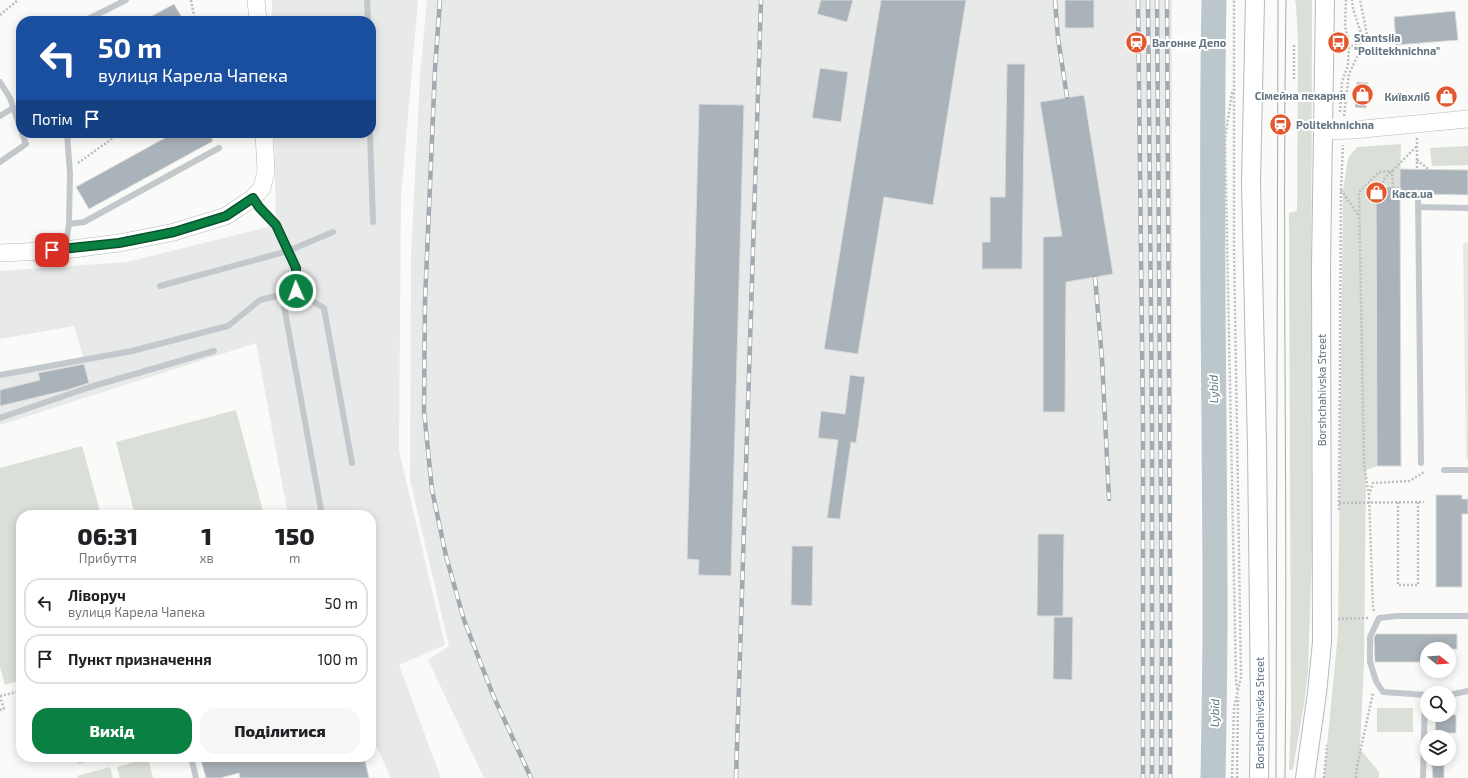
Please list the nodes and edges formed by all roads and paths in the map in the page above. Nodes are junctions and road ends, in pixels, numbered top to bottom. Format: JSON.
{"nodes":[{"id":1,"x":18,"y":0,"type":"edge"},
{"id":2,"x":126,"y":0,"type":"edge"},
{"id":3,"x":191,"y":0,"type":"edge"},
{"id":4,"x":256,"y":0,"type":"edge"},
{"id":5,"x":367,"y":0,"type":"edge"},
{"id":6,"x":1234,"y":0,"type":"edge"},
{"id":7,"x":1255,"y":0,"type":"edge"},
{"id":8,"x":1324,"y":0,"type":"edge"},
{"id":9,"x":1352,"y":0,"type":"edge"},
{"id":10,"x":1360,"y":0,"type":"edge"},
{"id":11,"x":0,"y":15,"type":"edge"},
{"id":12,"x":94,"y":16,"type":"edge"},
{"id":13,"x":194,"y":16,"type":"edge"},
{"id":14,"x":258,"y":16,"type":"edge"},
{"id":15,"x":368,"y":16,"type":"edge"},
{"id":16,"x":1364,"y":42,"type":"junction"},
{"id":17,"x":1294,"y":43,"type":"dead end"},
{"id":18,"x":1339,"y":50,"type":"dead end"},
{"id":19,"x":1294,"y":79,"type":"dead end"},
{"id":20,"x":0,"y":82,"type":"edge"},
{"id":21,"x":1233,"y":85,"type":"junction"},
{"id":22,"x":14,"y":108,"type":"junction"},
{"id":23,"x":16,"y":114,"type":"edge"},
{"id":24,"x":0,"y":116,"type":"edge"},
{"id":25,"x":1468,"y":119,"type":"edge"},
{"id":26,"x":1343,"y":130,"type":"junction"},
{"id":27,"x":1322,"y":131,"type":"junction"},
{"id":28,"x":1417,"y":137,"type":"dead end"},
{"id":29,"x":24,"y":138,"type":"edge"},
{"id":30,"x":67,"y":138,"type":"edge"},
{"id":31,"x":113,"y":138,"type":"edge"},
{"id":32,"x":264,"y":138,"type":"edge"},
{"id":33,"x":370,"y":138,"type":"edge"},
{"id":34,"x":1416,"y":147,"type":"junction"},
{"id":35,"x":219,"y":148,"type":"dead end"},
{"id":36,"x":1417,"y":160,"type":"junction"},
{"id":37,"x":0,"y":162,"type":"edge"},
{"id":38,"x":70,"y":169,"type":"junction"},
{"id":39,"x":1417,"y":170,"type":"dead end"},
{"id":40,"x":1428,"y":170,"type":"dead end"},
{"id":41,"x":1392,"y":171,"type":"junction"},
{"id":42,"x":1383,"y":187,"type":"dead end"},
{"id":43,"x":1392,"y":187,"type":"dead end"},
{"id":44,"x":1418,"y":194,"type":"dead end"},
{"id":45,"x":253,"y":198,"type":"junction"},
{"id":46,"x":1418,"y":207,"type":"junction"},
{"id":47,"x":1468,"y":208,"type":"edge"},
{"id":48,"x":1360,"y":217,"type":"junction"},
{"id":49,"x":372,"y":222,"type":"dead end"},
{"id":50,"x":69,"y":224,"type":"junction"},
{"id":51,"x":333,"y":232,"type":"dead end"},
{"id":52,"x":65,"y":250,"type":"junction"},
{"id":53,"x":288,"y":251,"type":"junction"},
{"id":54,"x":0,"y":253,"type":"edge"},
{"id":55,"x":160,"y":286,"type":"dead end"},
{"id":56,"x":296,"y":291,"type":"junction"},
{"id":57,"x":282,"y":295,"type":"junction"},
{"id":58,"x":214,"y":351,"type":"dead end"},
{"id":59,"x":0,"y":375,"type":"edge"},
{"id":60,"x":0,"y":418,"type":"edge"},
{"id":61,"x":352,"y":463,"type":"dead end"},
{"id":62,"x":1421,"y":463,"type":"dead end"},
{"id":63,"x":1444,"y":470,"type":"dead end"},
{"id":64,"x":1468,"y":470,"type":"edge"},
{"id":65,"x":1422,"y":474,"type":"dead end"},
{"id":66,"x":1369,"y":495,"type":"junction"},
{"id":67,"x":1339,"y":502,"type":"dead end"},
{"id":68,"x":1369,"y":502,"type":"junction"},
{"id":69,"x":1398,"y":502,"type":"junction"},
{"id":70,"x":1418,"y":502,"type":"junction"},
{"id":71,"x":1424,"y":502,"type":"dead end"},
{"id":72,"x":321,"y":510,"type":"edge"},
{"id":73,"x":1468,"y":616,"type":"edge"},
{"id":74,"x":1379,"y":618,"type":"junction"},
{"id":75,"x":1338,"y":619,"type":"dead end"},
{"id":76,"x":1376,"y":681,"type":"junction"},
{"id":77,"x":1468,"y":690,"type":"edge"},
{"id":78,"x":16,"y":692,"type":"edge"},
{"id":79,"x":1237,"y":693,"type":"junction"},
{"id":80,"x":1456,"y":693,"type":"edge"},
{"id":81,"x":1420,"y":695,"type":"edge"},
{"id":82,"x":0,"y":696,"type":"edge"},
{"id":83,"x":0,"y":710,"type":"edge"},
{"id":84,"x":1425,"y":722,"type":"edge"},
{"id":85,"x":192,"y":762,"type":"edge"},
{"id":86,"x":196,"y":778,"type":"edge"},
{"id":87,"x":1232,"y":778,"type":"edge"},
{"id":88,"x":1237,"y":778,"type":"edge"},
{"id":89,"x":1259,"y":778,"type":"edge"},
{"id":90,"x":1304,"y":778,"type":"edge"},
{"id":91,"x":1356,"y":778,"type":"edge"},
{"id":92,"x":1423,"y":778,"type":"edge"}],
"edges":[{"from":1,"to":11,"type":"path"},
{"from":2,"to":12,"type":"lane"},
{"from":3,"to":13,"type":"path"},
{"from":4,"to":14,"type":"street"},
{"from":5,"to":15,"type":"lane"},
{"from":6,"to":21,"type":"path"},
{"from":7,"to":89,"type":"main road","name":"Borshchahivska Street"},
{"from":8,"to":27,"type":"main road","name":"Borshchahivska Street"},
{"from":9,"to":16,"type":"path"},
{"from":10,"to":16,"type":"path"},
{"from":16,"to":18,"type":"path"},
{"from":16,"to":26,"type":"path"},
{"from":17,"to":19,"type":"path"},
{"from":20,"to":22,"type":"lane"},
{"from":21,"to":79,"type":"path"},
{"from":21,"to":79,"type":"path"},
{"from":22,"to":23,"type":"lane"},
{"from":22,"to":24,"type":"lane"},
{"from":25,"to":26,"type":"street"},
{"from":26,"to":27,"type":"street"},
{"from":26,"to":48,"type":"path"},
{"from":27,"to":90,"type":"main road","name":"Borshchahivska Street"},
{"from":28,"to":34,"type":"path"},
{"from":29,"to":37,"type":"lane"},
{"from":30,"to":38,"type":"lane"},
{"from":31,"to":38,"type":"path"},
{"from":32,"to":45,"type":"street"},
{"from":33,"to":49,"type":"lane"},
{"from":34,"to":36,"type":"path"},
{"from":34,"to":41,"type":"path"},
{"from":35,"to":50,"type":"lane"},
{"from":36,"to":39,"type":"path"},
{"from":36,"to":40,"type":"path"},
{"from":38,"to":50,"type":"lane"},
{"from":41,"to":42,"type":"path"},
{"from":41,"to":43,"type":"path"},
{"from":41,"to":48,"type":"path"},
{"from":44,"to":46,"type":"lane"},
{"from":45,"to":52,"type":"street"},
{"from":45,"to":53,"type":"lane"},
{"from":46,"to":47,"type":"lane"},
{"from":46,"to":62,"type":"lane"},
{"from":48,"to":66,"type":"path"},
{"from":50,"to":52,"type":"lane"},
{"from":51,"to":53,"type":"lane"},
{"from":52,"to":54,"type":"street"},
{"from":53,"to":55,"type":"lane"},
{"from":53,"to":56,"type":"lane"},
{"from":56,"to":57,"type":"lane"},
{"from":56,"to":61,"type":"lane"},
{"from":57,"to":59,"type":"lane"},
{"from":57,"to":72,"type":"lane"},
{"from":58,"to":60,"type":"lane"},
{"from":63,"to":64,"type":"lane"},
{"from":65,"to":66,"type":"path"},
{"from":66,"to":68,"type":"path"},
{"from":67,"to":68,"type":"path"},
{"from":68,"to":69,"type":"path"},
{"from":68,"to":74,"type":"path"},
{"from":69,"to":70,"type":"path"},
{"from":69,"to":70,"type":"path"},
{"from":70,"to":71,"type":"path"},
{"from":73,"to":74,"type":"lane"},
{"from":74,"to":75,"type":"path"},
{"from":74,"to":76,"type":"lane"},
{"from":76,"to":81,"type":"lane"},
{"from":76,"to":91,"type":"path"},
{"from":77,"to":80,"type":"lane"},
{"from":78,"to":82,"type":"path"},
{"from":79,"to":87,"type":"path"},
{"from":79,"to":88,"type":"path"},
{"from":82,"to":83,"type":"path"},
{"from":84,"to":92,"type":"lane"},
{"from":85,"to":86,"type":"lane"}]}
